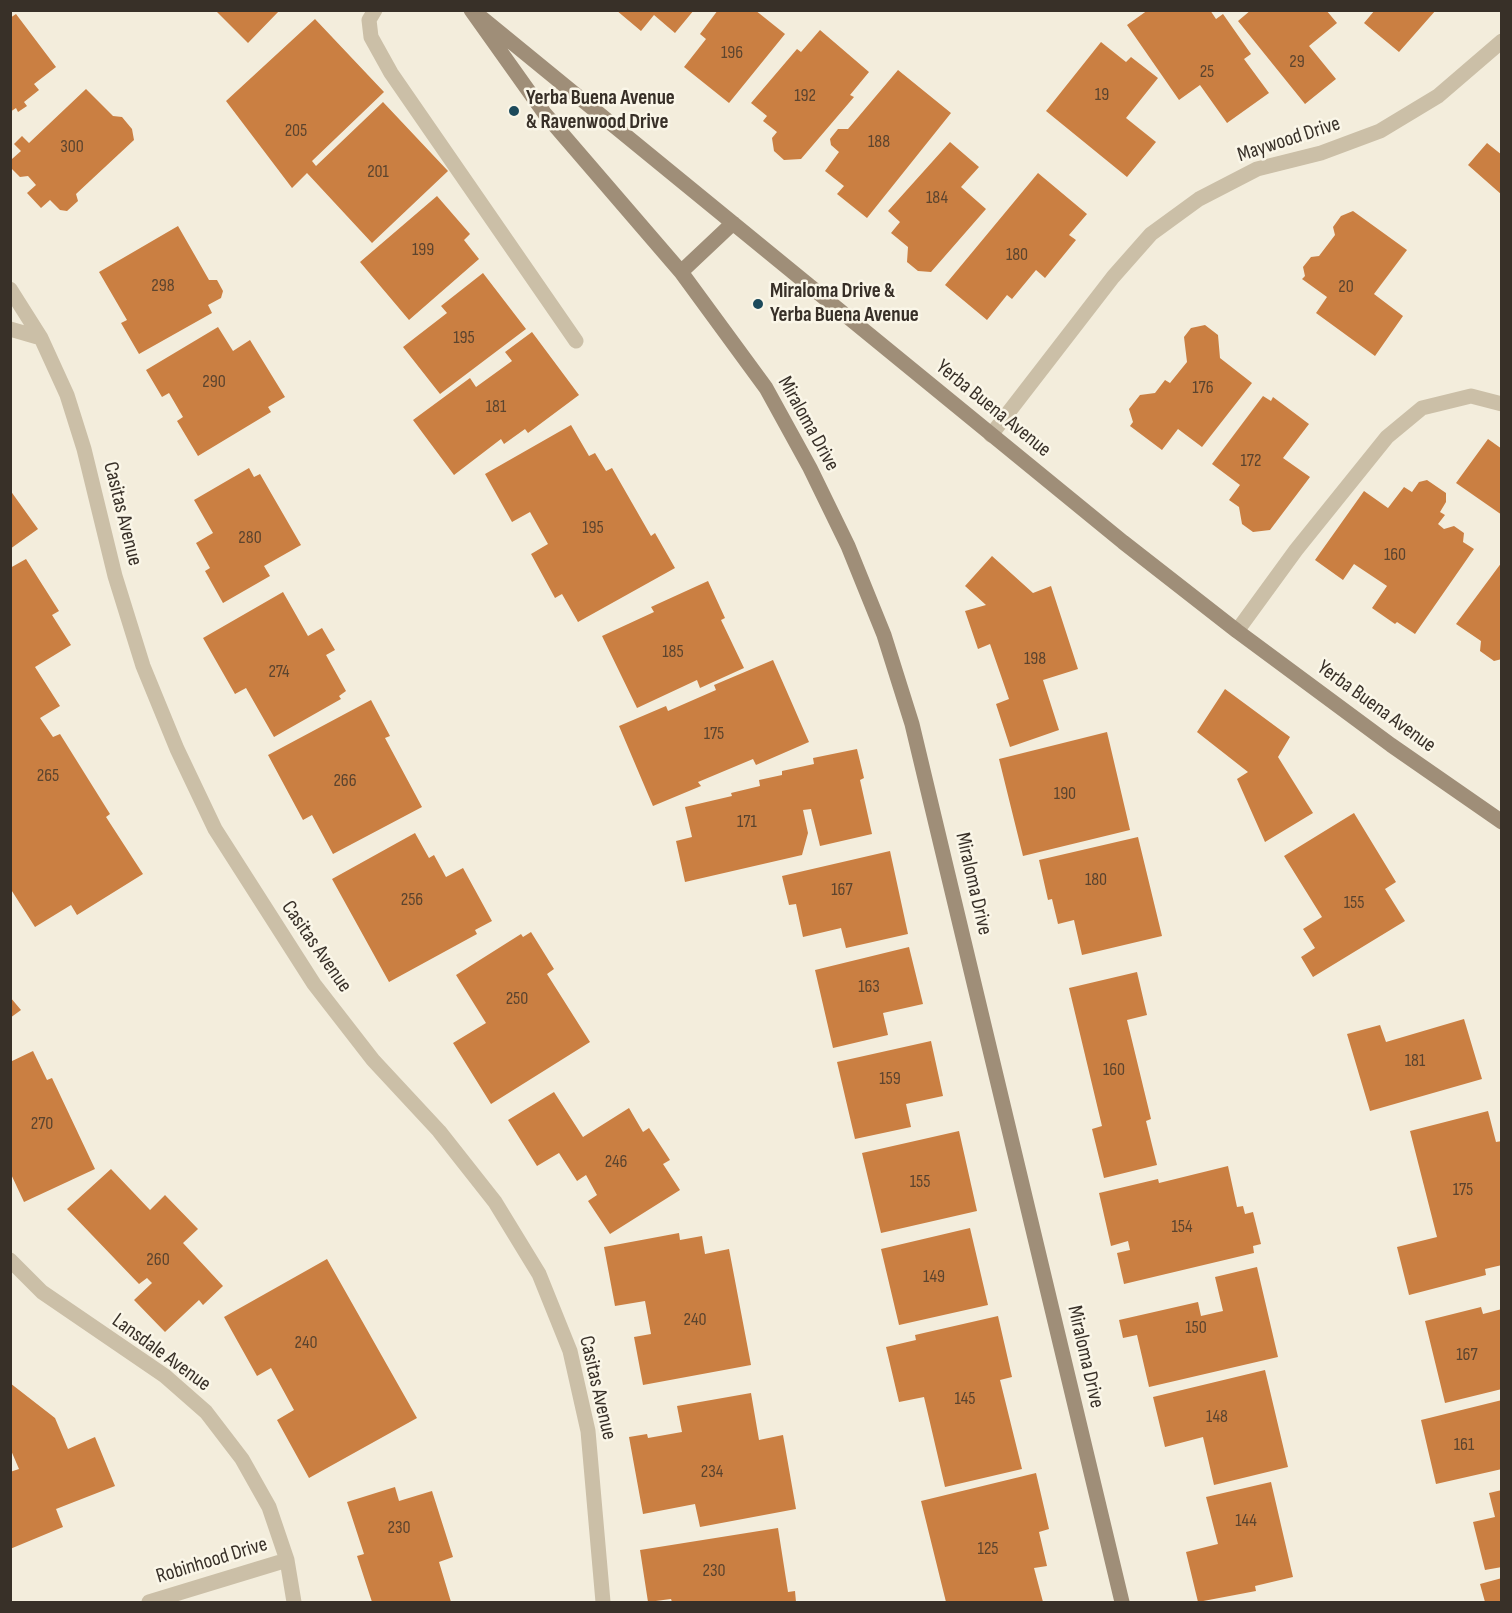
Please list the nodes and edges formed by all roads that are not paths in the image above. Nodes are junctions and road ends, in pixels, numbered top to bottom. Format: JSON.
{"nodes":[{"id":1,"x":375,"y":10,"type":"edge"},
{"id":2,"x":472,"y":10,"type":"edge"},
{"id":3,"x":1502,"y":41,"type":"edge"},
{"id":4,"x":733,"y":223,"type":"junction"},
{"id":5,"x":646,"y":233,"type":"joint"},
{"id":6,"x":681,"y":272,"type":"junction"},
{"id":7,"x":10,"y":290,"type":"edge"},
{"id":8,"x":10,"y":329,"type":"edge"},
{"id":9,"x":41,"y":338,"type":"junction"},
{"id":10,"x":576,"y":341,"type":"dead end"},
{"id":11,"x":1502,"y":404,"type":"edge"},
{"id":12,"x":991,"y":435,"type":"junction"},
{"id":13,"x":1237,"y":631,"type":"junction"},
{"id":14,"x":1502,"y":822,"type":"edge"},
{"id":15,"x":10,"y":1260,"type":"edge"},
{"id":16,"x":287,"y":1560,"type":"junction"},
{"id":17,"x":149,"y":1602,"type":"edge"},
{"id":18,"x":294,"y":1602,"type":"edge"},
{"id":19,"x":603,"y":1602,"type":"edge"},
{"id":20,"x":1122,"y":1602,"type":"edge"}],
"edges":[{"from":1,"to":10,"type":"street"},
{"from":2,"to":4,"type":"street","name":"Yerba Buena Avenue"},
{"from":2,"to":5,"type":"street","name":"Yerba Buena Avenue"},
{"from":3,"to":12,"type":"street","name":"Maywood Drive"},
{"from":4,"to":6,"type":"street"},
{"from":4,"to":12,"type":"street","name":"Yerba Buena Avenue"},
{"from":5,"to":6,"type":"street","name":"Miraloma Drive"},
{"from":6,"to":20,"type":"street","name":"Miraloma Drive"},
{"from":7,"to":9,"type":"street","name":"Casitas Avenue"},
{"from":8,"to":9,"type":"street"},
{"from":9,"to":19,"type":"street","name":"Casitas Avenue"},
{"from":11,"to":13,"type":"street"},
{"from":12,"to":13,"type":"street","name":"Yerba Buena Avenue"},
{"from":13,"to":14,"type":"street","name":"Yerba Buena Avenue"},
{"from":15,"to":16,"type":"street","name":"Lansdale Avenue"},
{"from":16,"to":17,"type":"street","name":"Robinhood Drive"},
{"from":16,"to":18,"type":"street","name":"Lansdale Avenue"}]}
